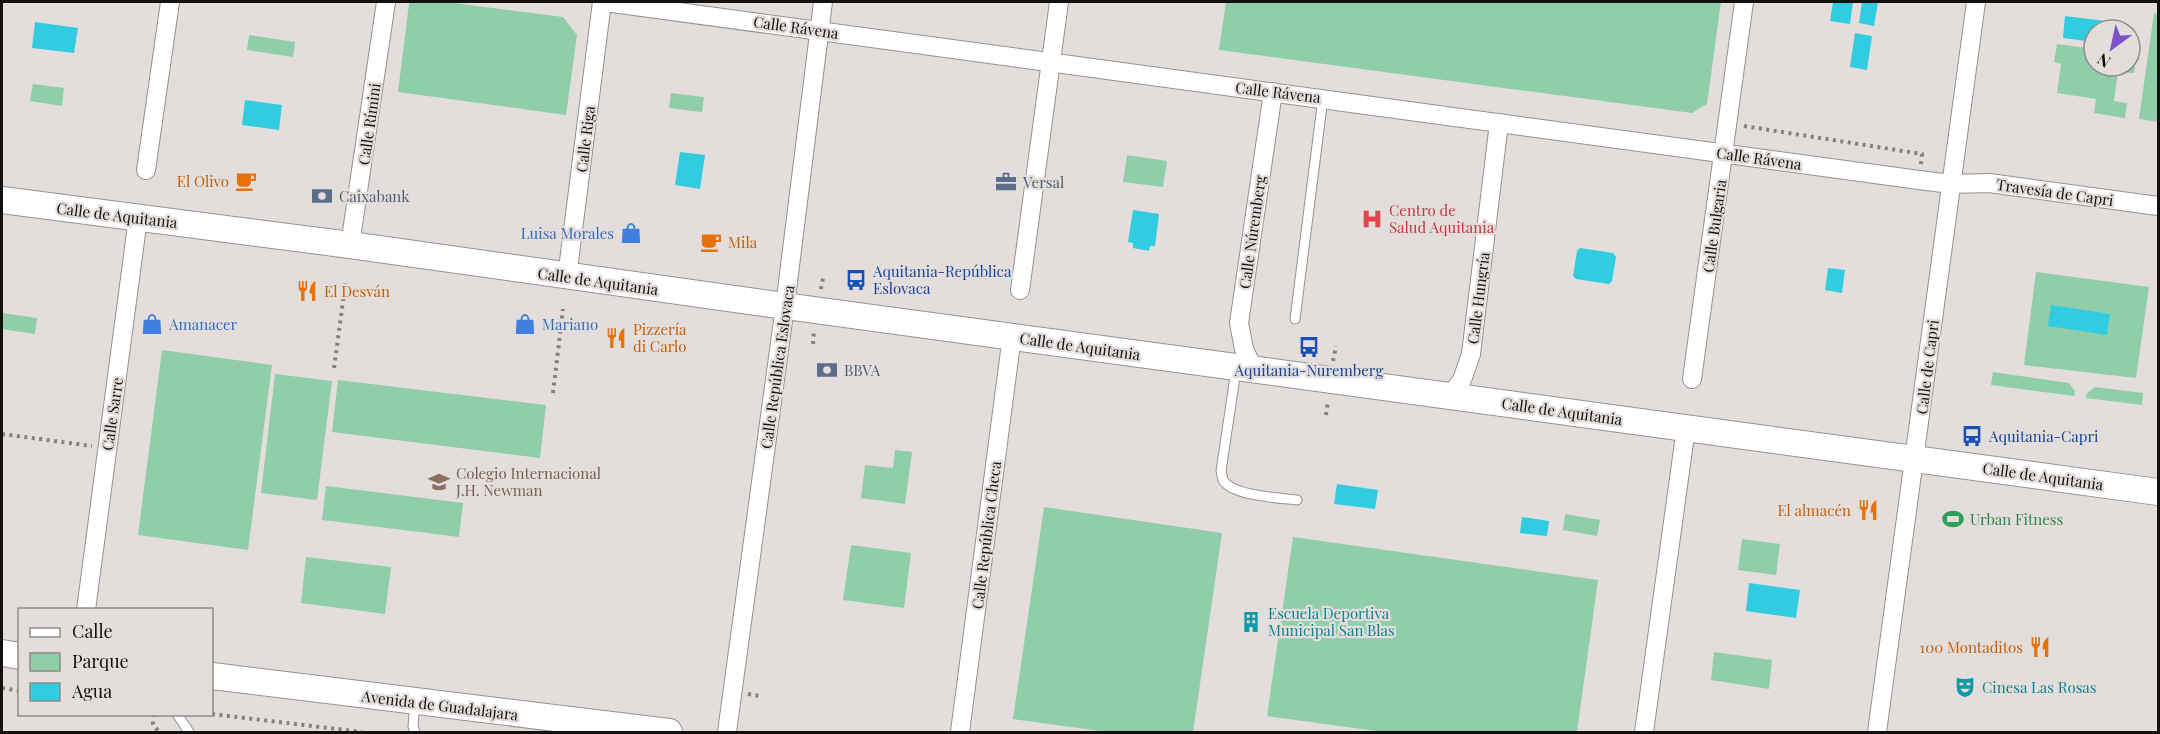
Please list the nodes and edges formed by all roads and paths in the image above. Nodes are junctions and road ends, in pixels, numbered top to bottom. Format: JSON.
{"nodes":[{"id":1,"x":170,"y":2,"type":"edge"},
{"id":2,"x":386,"y":2,"type":"edge"},
{"id":3,"x":604,"y":2,"type":"edge"},
{"id":4,"x":823,"y":2,"type":"edge"},
{"id":5,"x":1059,"y":2,"type":"edge"},
{"id":6,"x":1744,"y":2,"type":"edge"},
{"id":7,"x":1976,"y":2,"type":"edge"},
{"id":8,"x":819,"y":30,"type":"junction"},
{"id":9,"x":1052,"y":61,"type":"junction"},
{"id":10,"x":1273,"y":92,"type":"junction"},
{"id":11,"x":1323,"y":98,"type":"junction"},
{"id":12,"x":1499,"y":123,"type":"junction"},
{"id":13,"x":1728,"y":124,"type":"junction"},
{"id":14,"x":1724,"y":153,"type":"junction"},
{"id":15,"x":146,"y":170,"type":"dead end"},
{"id":16,"x":1919,"y":180,"type":"junction"},
{"id":17,"x":1951,"y":184,"type":"junction"},
{"id":18,"x":2,"y":200,"type":"edge"},
{"id":19,"x":2158,"y":206,"type":"edge"},
{"id":20,"x":138,"y":219,"type":"junction"},
{"id":21,"x":350,"y":245,"type":"junction"},
{"id":22,"x":567,"y":277,"type":"junction"},
{"id":23,"x":823,"y":278,"type":"dead end"},
{"id":24,"x":346,"y":279,"type":"dead end"},
{"id":25,"x":1020,"y":290,"type":"dead end"},
{"id":26,"x":820,"y":291,"type":"dead end"},
{"id":27,"x":785,"y":306,"type":"junction"},
{"id":28,"x":563,"y":309,"type":"dead end"},
{"id":29,"x":1294,"y":319,"type":"dead end"},
{"id":30,"x":814,"y":332,"type":"dead end"},
{"id":31,"x":1012,"y":336,"type":"junction"},
{"id":32,"x":813,"y":344,"type":"dead end"},
{"id":33,"x":1336,"y":346,"type":"dead end"},
{"id":34,"x":1333,"y":362,"type":"dead end"},
{"id":35,"x":334,"y":368,"type":"dead end"},
{"id":36,"x":1246,"y":369,"type":"junction"},
{"id":37,"x":1692,"y":379,"type":"dead end"},
{"id":38,"x":553,"y":393,"type":"dead end"},
{"id":39,"x":1450,"y":396,"type":"junction"},
{"id":40,"x":1328,"y":397,"type":"dead end"},
{"id":41,"x":1326,"y":415,"type":"dead end"},
{"id":42,"x":1686,"y":428,"type":"junction"},
{"id":43,"x":2,"y":434,"type":"edge"},
{"id":44,"x":107,"y":448,"type":"junction"},
{"id":45,"x":1915,"y":459,"type":"junction"},
{"id":46,"x":2158,"y":492,"type":"edge"},
{"id":47,"x":1297,"y":500,"type":"dead end"},
{"id":48,"x":86,"y":608,"type":"edge"},
{"id":49,"x":2,"y":653,"type":"edge"},
{"id":50,"x":18,"y":656,"type":"edge"},
{"id":51,"x":213,"y":676,"type":"edge"},
{"id":52,"x":2,"y":688,"type":"edge"},
{"id":53,"x":18,"y":691,"type":"edge"},
{"id":54,"x":747,"y":694,"type":"dead end"},
{"id":55,"x":759,"y":696,"type":"dead end"},
{"id":56,"x":415,"y":702,"type":"junction"},
{"id":57,"x":213,"y":714,"type":"edge"},
{"id":58,"x":154,"y":716,"type":"edge"},
{"id":59,"x":178,"y":716,"type":"edge"},
{"id":60,"x":159,"y":732,"type":"edge"},
{"id":61,"x":189,"y":732,"type":"edge"},
{"id":62,"x":362,"y":732,"type":"edge"},
{"id":63,"x":415,"y":732,"type":"edge"},
{"id":64,"x":669,"y":732,"type":"edge"},
{"id":65,"x":727,"y":732,"type":"edge"},
{"id":66,"x":960,"y":732,"type":"edge"},
{"id":67,"x":1644,"y":732,"type":"edge"},
{"id":68,"x":1878,"y":732,"type":"edge"}],
"edges":[{"from":1,"to":15,"type":"street"},
{"from":2,"to":21,"type":"street","name":"Calle Rímini"},
{"from":3,"to":8,"type":"street","name":"Calle Rávena"},
{"from":3,"to":22,"type":"street","name":"Calle Riga"},
{"from":4,"to":8,"type":"street","name":"Calle República Eslovaca"},
{"from":5,"to":9,"type":"street"},
{"from":6,"to":13,"type":"street","name":"Calle Bulgaria"},
{"from":7,"to":17,"type":"street","name":"Calle de Capri"},
{"from":8,"to":9,"type":"street","name":"Calle Rávena"},
{"from":8,"to":27,"type":"street","name":"Calle República Eslovaca"},
{"from":9,"to":10,"type":"street","name":"Calle Rávena"},
{"from":9,"to":25,"type":"street"},
{"from":10,"to":11,"type":"street","name":"Calle Rávena"},
{"from":10,"to":36,"type":"street","name":"Calle Núremberg"},
{"from":11,"to":12,"type":"street","name":"Calle Rávena"},
{"from":11,"to":29,"type":"lane"},
{"from":12,"to":14,"type":"street","name":"Calle Rávena"},
{"from":12,"to":39,"type":"street","name":"Calle Hungría"},
{"from":13,"to":14,"type":"street","name":"Calle Bulgaria"},
{"from":13,"to":16,"type":"path"},
{"from":14,"to":16,"type":"street","name":"Calle Rávena"},
{"from":14,"to":37,"type":"street","name":"Calle Bulgaria"},
{"from":16,"to":17,"type":"street","name":"Calle Rávena"},
{"from":17,"to":19,"type":"street","name":"Travesía de Capri"},
{"from":17,"to":45,"type":"street","name":"Calle de Capri"},
{"from":18,"to":20,"type":"street","name":"Calle de Aquitania"},
{"from":20,"to":21,"type":"street","name":"Calle de Aquitania"},
{"from":20,"to":44,"type":"street","name":"Calle Sarre"},
{"from":21,"to":22,"type":"street","name":"Calle de Aquitania"},
{"from":22,"to":27,"type":"street","name":"Calle de Aquitania"},
{"from":23,"to":26,"type":"path"},
{"from":24,"to":35,"type":"path"},
{"from":27,"to":31,"type":"street","name":"Calle de Aquitania"},
{"from":27,"to":65,"type":"street","name":"Calle República Eslovaca"},
{"from":28,"to":38,"type":"path"},
{"from":30,"to":32,"type":"path"},
{"from":31,"to":36,"type":"street","name":"Calle de Aquitania"},
{"from":31,"to":66,"type":"street","name":"Calle República Checa"},
{"from":33,"to":34,"type":"path"},
{"from":36,"to":39,"type":"street","name":"Calle de Aquitania"},
{"from":36,"to":47,"type":"lane"},
{"from":39,"to":42,"type":"street","name":"Calle de Aquitania"},
{"from":40,"to":41,"type":"path"},
{"from":42,"to":45,"type":"street","name":"Calle de Aquitania"},
{"from":42,"to":67,"type":"street"},
{"from":43,"to":44,"type":"path"},
{"from":44,"to":48,"type":"street","name":"Calle Sarre"},
{"from":45,"to":46,"type":"street","name":"Calle de Aquitania"},
{"from":45,"to":68,"type":"street","name":"Calle de Capri"},
{"from":49,"to":50,"type":"street"},
{"from":51,"to":56,"type":"street","name":"Avenida de Guadalajara"},
{"from":52,"to":53,"type":"path"},
{"from":54,"to":55,"type":"path"},
{"from":56,"to":63,"type":"lane"},
{"from":56,"to":64,"type":"street","name":"Avenida de Guadalajara"},
{"from":57,"to":62,"type":"path"},
{"from":58,"to":60,"type":"path"},
{"from":59,"to":61,"type":"lane"}]}
